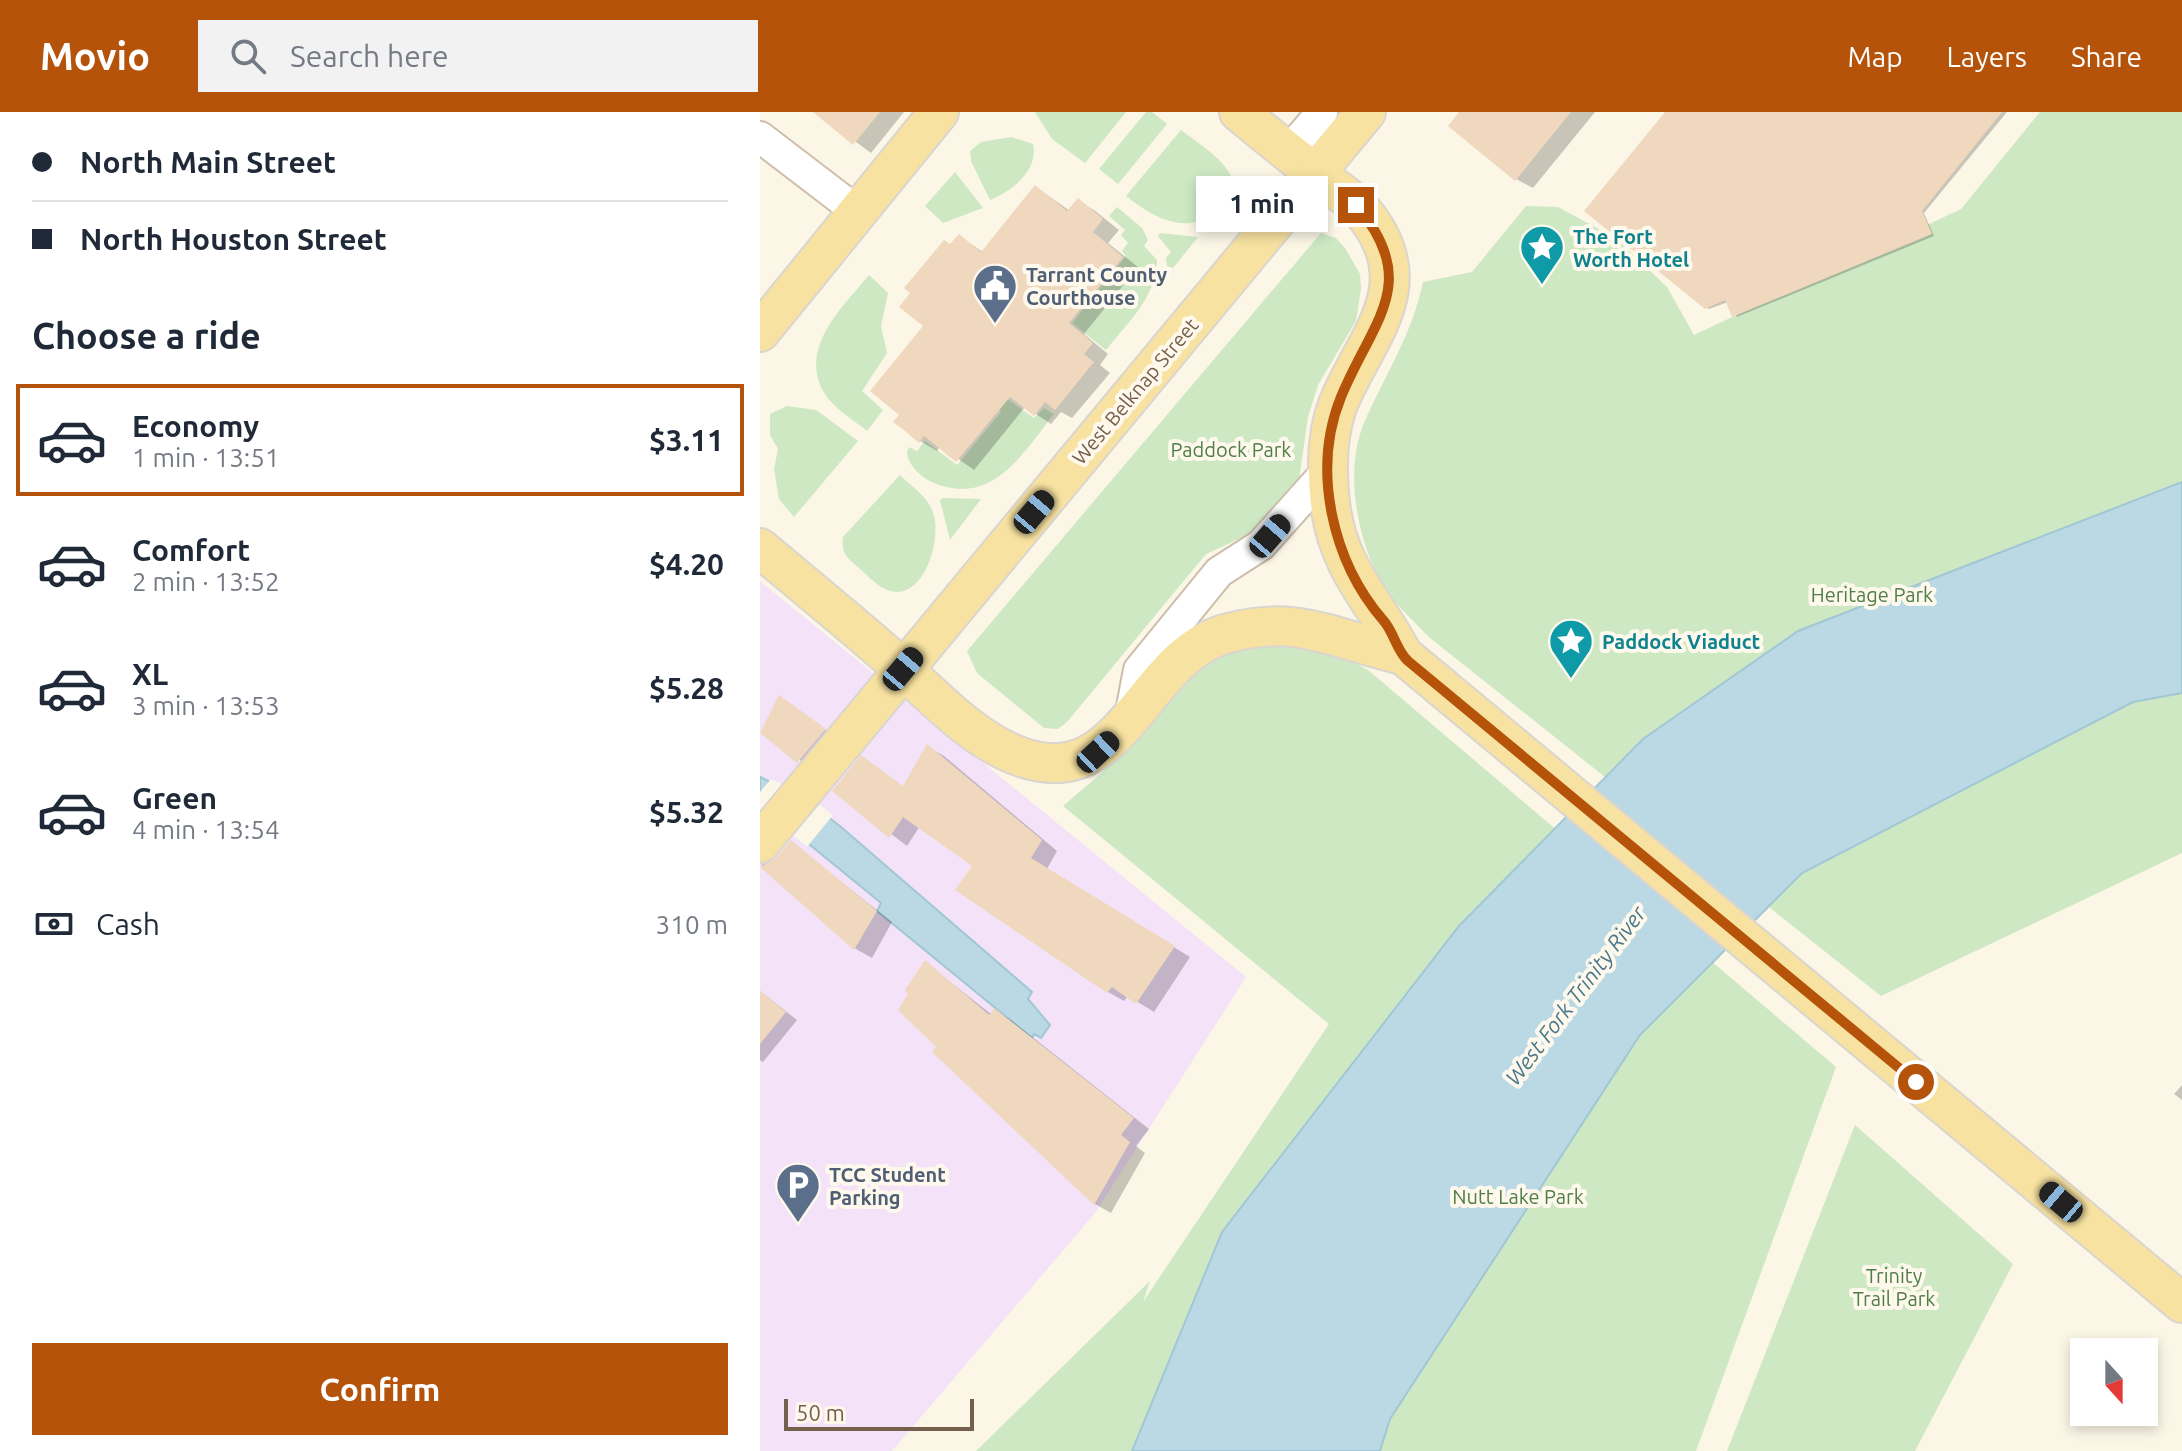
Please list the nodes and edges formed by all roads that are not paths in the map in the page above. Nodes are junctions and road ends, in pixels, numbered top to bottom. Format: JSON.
{"nodes":[{"id":1,"x":939,"y":112,"type":"edge"},
{"id":2,"x":1239,"y":112,"type":"edge"},
{"id":3,"x":1322,"y":112,"type":"edge"},
{"id":4,"x":1366,"y":112,"type":"edge"},
{"id":5,"x":760,"y":137,"type":"edge"},
{"id":6,"x":1302,"y":163,"type":"junction"},
{"id":7,"x":858,"y":212,"type":"junction"},
{"id":8,"x":760,"y":332,"type":"edge"},
{"id":9,"x":1328,"y":470,"type":"junction"},
{"id":10,"x":760,"y":548,"type":"edge"},
{"id":11,"x":1406,"y":658,"type":"junction"},
{"id":12,"x":903,"y":669,"type":"junction"},
{"id":13,"x":1130,"y":718,"type":"junction"},
{"id":14,"x":760,"y":843,"type":"edge"},
{"id":15,"x":2182,"y":1303,"type":"edge"}],
"edges":[{"from":1,"to":7,"type":"main road"},
{"from":2,"to":6,"type":"main road"},
{"from":3,"to":6,"type":"street"},
{"from":4,"to":6,"type":"main road","name":"West Belknap Street"},
{"from":5,"to":7,"type":"street"},
{"from":6,"to":9,"type":"main road"},
{"from":6,"to":12,"type":"main road","name":"West Belknap Street"},
{"from":7,"to":8,"type":"main road"},
{"from":9,"to":11,"type":"main road"},
{"from":9,"to":13,"type":"street"},
{"from":10,"to":12,"type":"main road"},
{"from":11,"to":13,"type":"main road"},
{"from":11,"to":15,"type":"main road"},
{"from":12,"to":13,"type":"main road"},
{"from":12,"to":14,"type":"main road","name":"West Belknap Street"}]}
